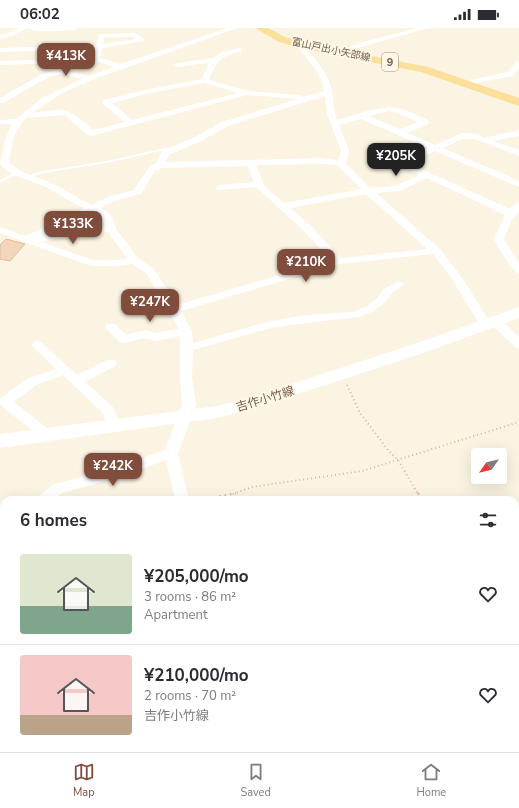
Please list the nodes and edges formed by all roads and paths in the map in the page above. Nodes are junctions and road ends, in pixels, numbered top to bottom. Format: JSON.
{"nodes":[{"id":1,"x":24,"y":28,"type":"edge"},
{"id":2,"x":31,"y":28,"type":"edge"},
{"id":3,"x":74,"y":28,"type":"edge"},
{"id":4,"x":234,"y":28,"type":"edge"},
{"id":5,"x":260,"y":28,"type":"edge"},
{"id":6,"x":425,"y":28,"type":"edge"},
{"id":7,"x":0,"y":37,"type":"edge"},
{"id":8,"x":298,"y":45,"type":"junction"},
{"id":9,"x":98,"y":47,"type":"junction"},
{"id":10,"x":0,"y":50,"type":"edge"},
{"id":11,"x":240,"y":50,"type":"dead end"},
{"id":12,"x":338,"y":52,"type":"junction"},
{"id":13,"x":154,"y":55,"type":"junction"},
{"id":14,"x":96,"y":60,"type":"junction"},
{"id":15,"x":214,"y":60,"type":"junction"},
{"id":16,"x":0,"y":63,"type":"edge"},
{"id":17,"x":519,"y":64,"type":"edge"},
{"id":18,"x":122,"y":67,"type":"junction"},
{"id":19,"x":90,"y":78,"type":"junction"},
{"id":20,"x":205,"y":81,"type":"junction"},
{"id":21,"x":466,"y":83,"type":"junction"},
{"id":22,"x":248,"y":93,"type":"junction"},
{"id":23,"x":327,"y":93,"type":"junction"},
{"id":24,"x":309,"y":98,"type":"junction"},
{"id":25,"x":0,"y":101,"type":"edge"},
{"id":26,"x":519,"y":102,"type":"edge"},
{"id":27,"x":362,"y":116,"type":"junction"},
{"id":28,"x":22,"y":118,"type":"junction"},
{"id":29,"x":0,"y":122,"type":"edge"},
{"id":30,"x":131,"y":123,"type":"junction"},
{"id":31,"x":335,"y":123,"type":"junction"},
{"id":32,"x":399,"y":133,"type":"junction"},
{"id":33,"x":519,"y":133,"type":"edge"},
{"id":34,"x":486,"y":140,"type":"junction"},
{"id":35,"x":435,"y":148,"type":"junction"},
{"id":36,"x":173,"y":149,"type":"junction"},
{"id":37,"x":519,"y":153,"type":"edge"},
{"id":38,"x":250,"y":162,"type":"junction"},
{"id":39,"x":342,"y":163,"type":"junction"},
{"id":40,"x":160,"y":165,"type":"junction"},
{"id":41,"x":21,"y":175,"type":"junction"},
{"id":42,"x":426,"y":175,"type":"junction"},
{"id":43,"x":0,"y":182,"type":"edge"},
{"id":44,"x":258,"y":184,"type":"junction"},
{"id":45,"x":519,"y":184,"type":"edge"},
{"id":46,"x":220,"y":189,"type":"dead end"},
{"id":47,"x":368,"y":191,"type":"junction"},
{"id":48,"x":519,"y":205,"type":"edge"},
{"id":49,"x":282,"y":206,"type":"junction"},
{"id":50,"x":92,"y":208,"type":"junction"},
{"id":51,"x":512,"y":214,"type":"junction"},
{"id":52,"x":0,"y":230,"type":"edge"},
{"id":53,"x":111,"y":230,"type":"junction"},
{"id":54,"x":30,"y":240,"type":"junction"},
{"id":55,"x":436,"y":251,"type":"junction"},
{"id":56,"x":134,"y":260,"type":"junction"},
{"id":57,"x":338,"y":262,"type":"junction"},
{"id":58,"x":519,"y":270,"type":"edge"},
{"id":59,"x":399,"y":284,"type":"dead end"},
{"id":60,"x":175,"y":309,"type":"junction"},
{"id":61,"x":519,"y":312,"type":"edge"},
{"id":62,"x":491,"y":324,"type":"junction"},
{"id":63,"x":111,"y":327,"type":"dead end"},
{"id":64,"x":186,"y":331,"type":"junction"},
{"id":65,"x":519,"y":344,"type":"edge"},
{"id":66,"x":37,"y":345,"type":"dead end"},
{"id":67,"x":187,"y":348,"type":"junction"},
{"id":68,"x":111,"y":363,"type":"dead end"},
{"id":69,"x":65,"y":370,"type":"junction"},
{"id":70,"x":342,"y":374,"type":"junction"},
{"id":71,"x":77,"y":381,"type":"junction"},
{"id":72,"x":185,"y":417,"type":"junction"},
{"id":73,"x":519,"y":422,"type":"edge"},
{"id":74,"x":114,"y":426,"type":"junction"},
{"id":75,"x":47,"y":435,"type":"junction"},
{"id":76,"x":0,"y":441,"type":"edge"},
{"id":77,"x":171,"y":453,"type":"junction"},
{"id":78,"x":398,"y":460,"type":"junction"},
{"id":79,"x":49,"y":496,"type":"edge"},
{"id":80,"x":181,"y":496,"type":"edge"},
{"id":81,"x":226,"y":496,"type":"edge"},
{"id":82,"x":420,"y":496,"type":"edge"}],
"edges":[{"from":1,"to":7,"type":"street"},
{"from":2,"to":3,"type":"street"},
{"from":4,"to":13,"type":"street"},
{"from":5,"to":8,"type":"main road","name":"富山戸出小矢部線","number":"9"},
{"from":6,"to":12,"type":"street"},
{"from":8,"to":12,"type":"main road","name":"富山戸出小矢部線","number":"9"},
{"from":8,"to":23,"type":"street"},
{"from":9,"to":9,"type":"street"},
{"from":9,"to":10,"type":"street"},
{"from":9,"to":14,"type":"street"},
{"from":11,"to":15,"type":"street"},
{"from":12,"to":21,"type":"main road","name":"富山戸出小矢部線","number":"9"},
{"from":13,"to":15,"type":"street"},
{"from":13,"to":18,"type":"street"},
{"from":14,"to":16,"type":"street"},
{"from":14,"to":18,"type":"street"},
{"from":15,"to":20,"type":"street"},
{"from":17,"to":21,"type":"street"},
{"from":18,"to":19,"type":"street"},
{"from":19,"to":25,"type":"street"},
{"from":19,"to":28,"type":"street"},
{"from":20,"to":22,"type":"street"},
{"from":20,"to":30,"type":"street"},
{"from":21,"to":26,"type":"main road","name":"富山戸出小矢部線","number":"9"},
{"from":22,"to":24,"type":"street"},
{"from":22,"to":30,"type":"street"},
{"from":23,"to":24,"type":"street"},
{"from":23,"to":31,"type":"street"},
{"from":24,"to":36,"type":"street"},
{"from":27,"to":31,"type":"street"},
{"from":27,"to":32,"type":"street"},
{"from":27,"to":32,"type":"street"},
{"from":28,"to":29,"type":"street"},
{"from":28,"to":30,"type":"street"},
{"from":28,"to":41,"type":"street"},
{"from":31,"to":39,"type":"street"},
{"from":32,"to":35,"type":"street"},
{"from":33,"to":34,"type":"street"},
{"from":34,"to":35,"type":"street"},
{"from":34,"to":37,"type":"street"},
{"from":35,"to":42,"type":"street"},
{"from":35,"to":45,"type":"street"},
{"from":36,"to":40,"type":"street"},
{"from":36,"to":41,"type":"lane"},
{"from":38,"to":39,"type":"street"},
{"from":38,"to":40,"type":"street"},
{"from":38,"to":44,"type":"street"},
{"from":39,"to":47,"type":"street"},
{"from":40,"to":50,"type":"street"},
{"from":41,"to":43,"type":"lane"},
{"from":41,"to":50,"type":"street"},
{"from":42,"to":47,"type":"street"},
{"from":42,"to":51,"type":"street"},
{"from":44,"to":46,"type":"street"},
{"from":44,"to":49,"type":"street"},
{"from":47,"to":49,"type":"street"},
{"from":47,"to":55,"type":"street"},
{"from":48,"to":51,"type":"street"},
{"from":49,"to":57,"type":"street"},
{"from":50,"to":53,"type":"street"},
{"from":50,"to":54,"type":"street"},
{"from":51,"to":58,"type":"street"},
{"from":52,"to":54,"type":"street"},
{"from":53,"to":54,"type":"street"},
{"from":53,"to":56,"type":"street"},
{"from":54,"to":56,"type":"street"},
{"from":55,"to":57,"type":"street"},
{"from":55,"to":62,"type":"street"},
{"from":56,"to":60,"type":"street"},
{"from":57,"to":60,"type":"street"},
{"from":59,"to":67,"type":"street"},
{"from":60,"to":64,"type":"street"},
{"from":61,"to":62,"type":"main road","name":"吉作小竹線"},
{"from":62,"to":65,"type":"street"},
{"from":62,"to":70,"type":"main road","name":"吉作小竹線"},
{"from":63,"to":64,"type":"street"},
{"from":64,"to":67,"type":"street"},
{"from":66,"to":69,"type":"street"},
{"from":67,"to":72,"type":"street"},
{"from":68,"to":71,"type":"street"},
{"from":69,"to":71,"type":"street"},
{"from":69,"to":75,"type":"street"},
{"from":70,"to":72,"type":"main road","name":"吉作小竹線"},
{"from":70,"to":78,"type":"path"},
{"from":71,"to":74,"type":"street"},
{"from":72,"to":74,"type":"main road","name":"吉作小竹線"},
{"from":72,"to":77,"type":"street"},
{"from":73,"to":78,"type":"path"},
{"from":74,"to":75,"type":"main road","name":"吉作小竹線"},
{"from":75,"to":76,"type":"main road","name":"吉作小竹線"},
{"from":77,"to":79,"type":"street"},
{"from":77,"to":80,"type":"street"},
{"from":78,"to":81,"type":"path"},
{"from":78,"to":82,"type":"path"}]}
